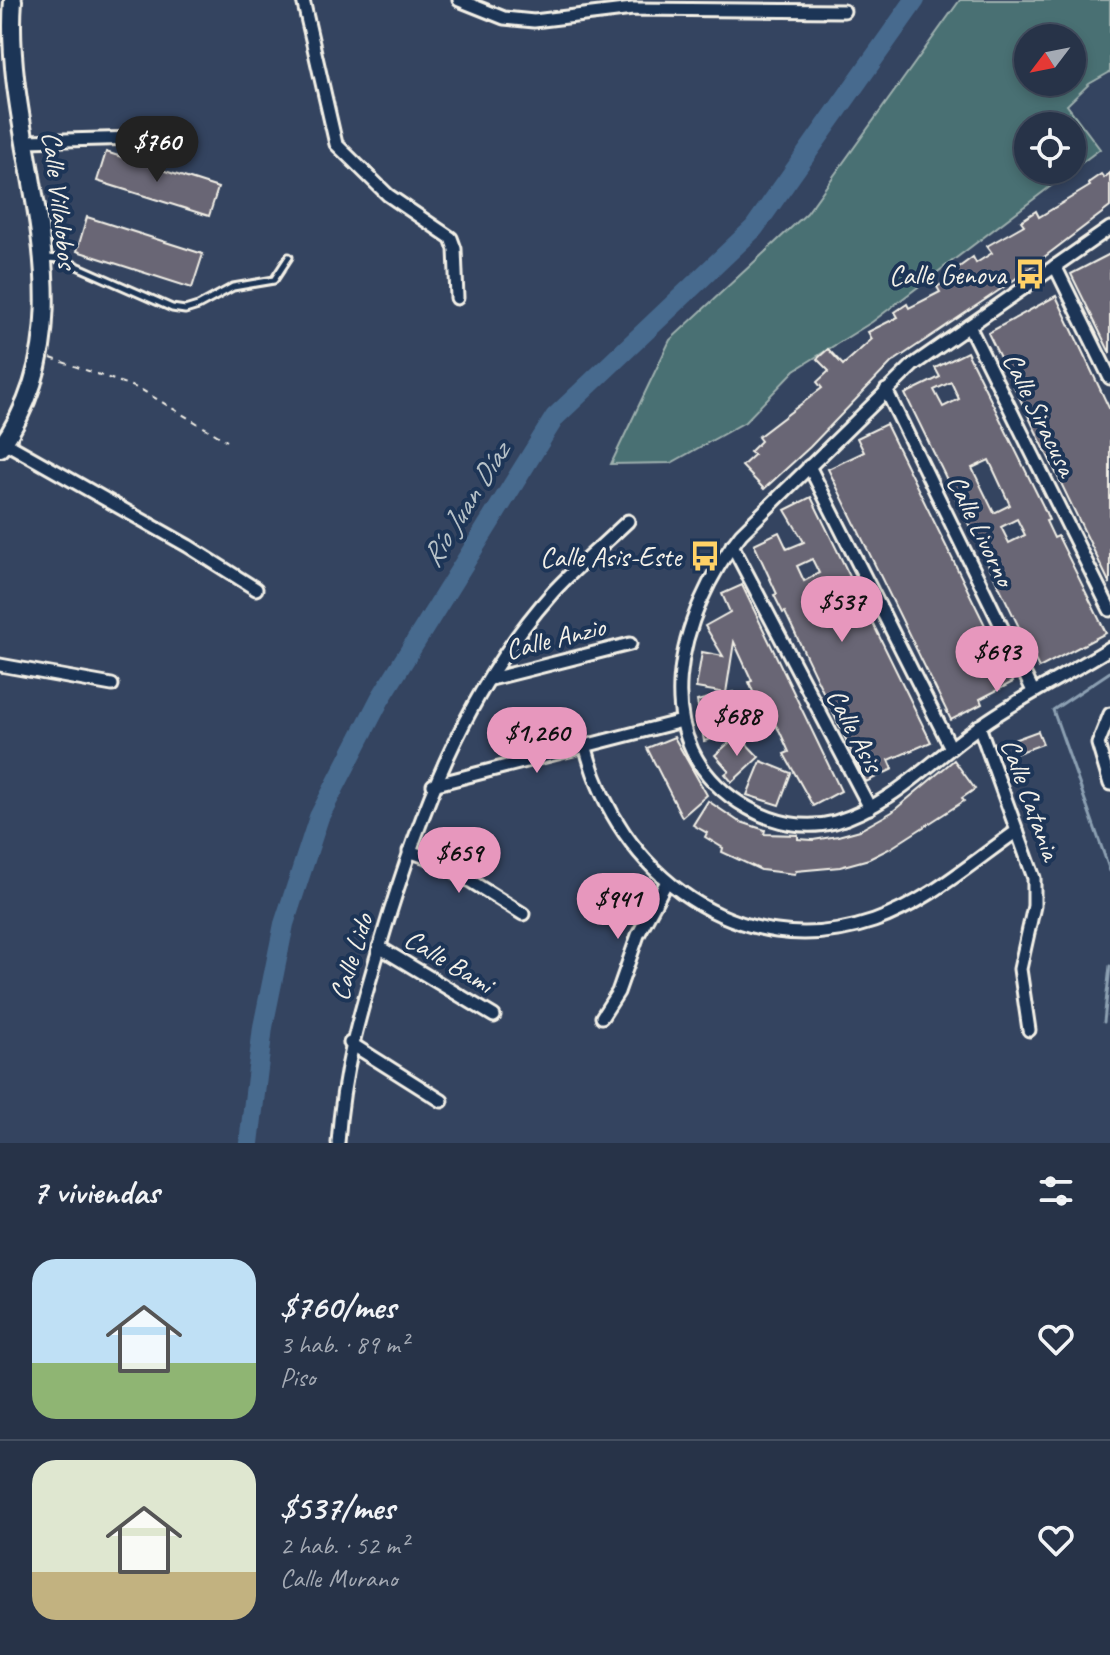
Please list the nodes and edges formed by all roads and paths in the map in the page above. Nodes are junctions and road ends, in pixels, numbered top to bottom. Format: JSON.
{"nodes":[{"id":1,"x":13,"y":0,"type":"edge"},
{"id":2,"x":303,"y":0,"type":"edge"},
{"id":3,"x":459,"y":0,"type":"edge"},
{"id":4,"x":844,"y":11,"type":"dead end"},
{"id":5,"x":138,"y":138,"type":"dead end"},
{"id":6,"x":27,"y":141,"type":"junction"},
{"id":7,"x":1110,"y":228,"type":"edge"},
{"id":8,"x":289,"y":257,"type":"dead end"},
{"id":9,"x":45,"y":258,"type":"junction"},
{"id":10,"x":1055,"y":266,"type":"junction"},
{"id":11,"x":457,"y":298,"type":"dead end"},
{"id":12,"x":969,"y":326,"type":"junction"},
{"id":13,"x":38,"y":353,"type":"junction"},
{"id":14,"x":1110,"y":378,"type":"edge"},
{"id":15,"x":886,"y":390,"type":"junction"},
{"id":16,"x":227,"y":441,"type":"dead end"},
{"id":17,"x":2,"y":445,"type":"edge"},
{"id":18,"x":809,"y":466,"type":"junction"},
{"id":19,"x":628,"y":521,"type":"dead end"},
{"id":20,"x":732,"y":545,"type":"junction"},
{"id":21,"x":256,"y":589,"type":"dead end"},
{"id":22,"x":1110,"y":610,"type":"edge"},
{"id":23,"x":630,"y":644,"type":"dead end"},
{"id":24,"x":1110,"y":648,"type":"edge"},
{"id":25,"x":0,"y":665,"type":"edge"},
{"id":26,"x":491,"y":679,"type":"junction"},
{"id":27,"x":112,"y":685,"type":"dead end"},
{"id":28,"x":1033,"y":691,"type":"junction"},
{"id":29,"x":1110,"y":715,"type":"edge"},
{"id":30,"x":682,"y":721,"type":"junction"},
{"id":31,"x":979,"y":726,"type":"junction"},
{"id":32,"x":585,"y":744,"type":"junction"},
{"id":33,"x":951,"y":748,"type":"junction"},
{"id":34,"x":1110,"y":784,"type":"edge"},
{"id":35,"x":433,"y":785,"type":"junction"},
{"id":36,"x":870,"y":808,"type":"junction"},
{"id":37,"x":1017,"y":831,"type":"junction"},
{"id":38,"x":409,"y":851,"type":"junction"},
{"id":39,"x":666,"y":883,"type":"junction"},
{"id":40,"x":523,"y":914,"type":"dead end"},
{"id":41,"x":379,"y":947,"type":"junction"},
{"id":42,"x":494,"y":1016,"type":"dead end"},
{"id":43,"x":602,"y":1017,"type":"dead end"},
{"id":44,"x":1029,"y":1030,"type":"dead end"},
{"id":45,"x":350,"y":1043,"type":"junction"},
{"id":46,"x":442,"y":1101,"type":"dead end"},
{"id":47,"x":338,"y":1143,"type":"edge"}],
"edges":[{"from":1,"to":6,"type":"main road","name":"Calle Villalobos"},
{"from":2,"to":11,"type":"street"},
{"from":3,"to":4,"type":"street"},
{"from":5,"to":6,"type":"street"},
{"from":6,"to":9,"type":"main road","name":"Calle Villalobos"},
{"from":7,"to":10,"type":"street"},
{"from":8,"to":9,"type":"lane"},
{"from":9,"to":13,"type":"main road","name":"Calle Villalobos"},
{"from":10,"to":12,"type":"street"},
{"from":10,"to":14,"type":"street"},
{"from":12,"to":15,"type":"street"},
{"from":12,"to":22,"type":"street","name":"Calle Siracusa"},
{"from":13,"to":16,"type":"path"},
{"from":13,"to":17,"type":"main road","name":"Calle Villalobos"},
{"from":15,"to":18,"type":"street"},
{"from":15,"to":28,"type":"street","name":"Calle Livorno"},
{"from":17,"to":21,"type":"street"},
{"from":18,"to":20,"type":"street"},
{"from":18,"to":33,"type":"street"},
{"from":19,"to":26,"type":"street","name":"Calle Lido"},
{"from":20,"to":30,"type":"street"},
{"from":20,"to":36,"type":"street","name":"Calle Asis"},
{"from":23,"to":26,"type":"street","name":"Calle Anzio"},
{"from":24,"to":28,"type":"street"},
{"from":25,"to":27,"type":"street"},
{"from":26,"to":35,"type":"street","name":"Calle Lido"},
{"from":28,"to":31,"type":"street"},
{"from":29,"to":34,"type":"street"},
{"from":30,"to":32,"type":"street"},
{"from":30,"to":36,"type":"street"},
{"from":31,"to":33,"type":"street"},
{"from":31,"to":37,"type":"street","name":"Calle Catania"},
{"from":32,"to":35,"type":"street"},
{"from":32,"to":39,"type":"street"},
{"from":33,"to":36,"type":"street"},
{"from":35,"to":38,"type":"street","name":"Calle Lido"},
{"from":37,"to":39,"type":"street"},
{"from":37,"to":44,"type":"street","name":"Calle Catania"},
{"from":38,"to":40,"type":"street"},
{"from":38,"to":41,"type":"street","name":"Calle Lido"},
{"from":39,"to":43,"type":"street"},
{"from":41,"to":42,"type":"street","name":"Calle Bami"},
{"from":41,"to":45,"type":"street","name":"Calle Lido"},
{"from":45,"to":46,"type":"street"},
{"from":45,"to":47,"type":"street","name":"Calle Lido"}]}
